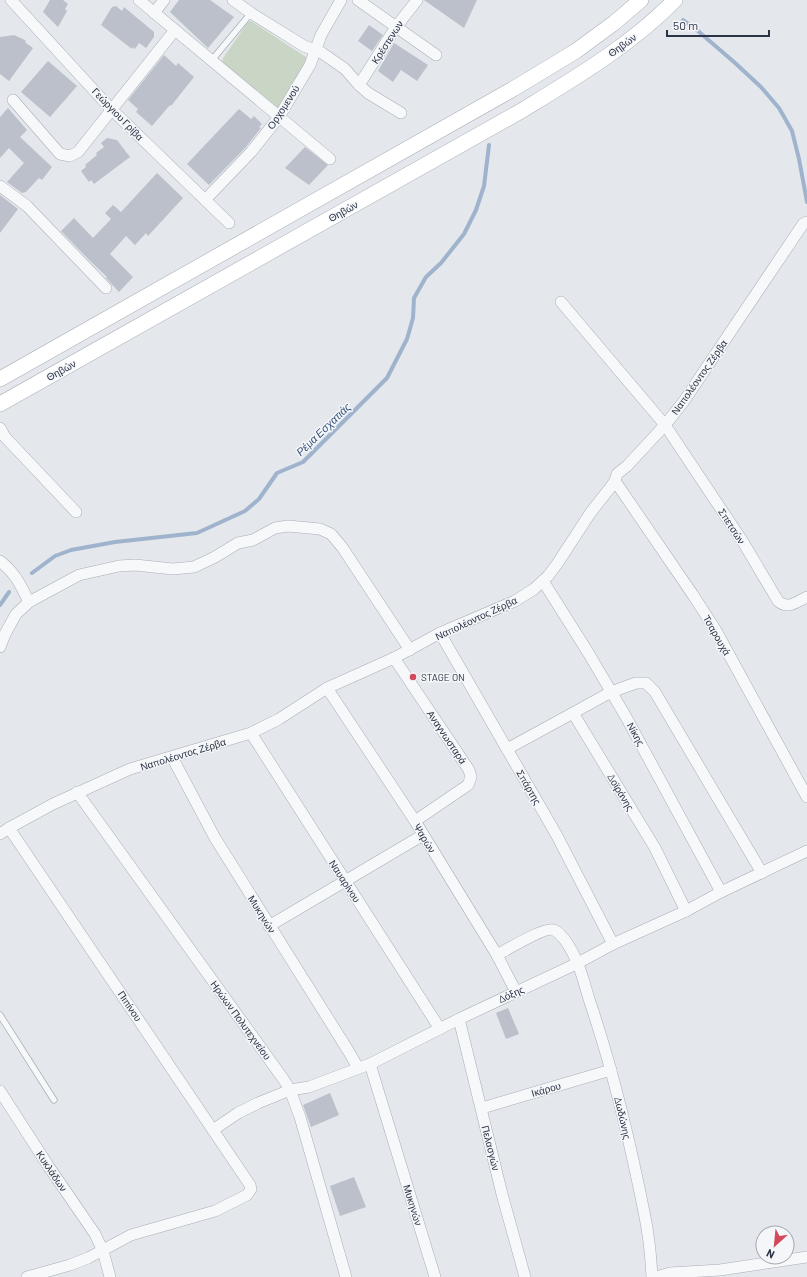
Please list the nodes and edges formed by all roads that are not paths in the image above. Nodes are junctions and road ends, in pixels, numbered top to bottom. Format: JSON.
{"nodes":[{"id":1,"x":11,"y":0,"type":"edge"},
{"id":2,"x":139,"y":0,"type":"edge"},
{"id":3,"x":164,"y":0,"type":"edge"},
{"id":4,"x":233,"y":0,"type":"edge"},
{"id":5,"x":341,"y":0,"type":"edge"},
{"id":6,"x":358,"y":0,"type":"edge"},
{"id":7,"x":417,"y":0,"type":"edge"},
{"id":8,"x":641,"y":0,"type":"edge"},
{"id":9,"x":675,"y":0,"type":"edge"},
{"id":10,"x":154,"y":13,"type":"junction"},
{"id":11,"x":251,"y":13,"type":"junction"},
{"id":12,"x":396,"y":27,"type":"junction"},
{"id":13,"x":176,"y":30,"type":"junction"},
{"id":14,"x":315,"y":50,"type":"junction"},
{"id":15,"x":436,"y":55,"type":"dead end"},
{"id":16,"x":212,"y":60,"type":"junction"},
{"id":17,"x":359,"y":85,"type":"junction"},
{"id":18,"x":13,"y":100,"type":"dead end"},
{"id":19,"x":111,"y":109,"type":"junction"},
{"id":20,"x":400,"y":113,"type":"dead end"},
{"id":21,"x":279,"y":117,"type":"junction"},
{"id":22,"x":330,"y":159,"type":"dead end"},
{"id":23,"x":0,"y":186,"type":"edge"},
{"id":24,"x":205,"y":200,"type":"junction"},
{"id":25,"x":807,"y":222,"type":"edge"},
{"id":26,"x":229,"y":223,"type":"dead end"},
{"id":27,"x":106,"y":288,"type":"dead end"},
{"id":28,"x":561,"y":302,"type":"dead end"},
{"id":29,"x":0,"y":379,"type":"edge"},
{"id":30,"x":0,"y":404,"type":"edge"},
{"id":31,"x":665,"y":425,"type":"junction"},
{"id":32,"x":0,"y":428,"type":"edge"},
{"id":33,"x":615,"y":481,"type":"junction"},
{"id":34,"x":76,"y":512,"type":"dead end"},
{"id":35,"x":0,"y":561,"type":"edge"},
{"id":36,"x":543,"y":581,"type":"junction"},
{"id":37,"x":807,"y":597,"type":"edge"},
{"id":38,"x":30,"y":602,"type":"junction"},
{"id":39,"x":440,"y":633,"type":"junction"},
{"id":40,"x":0,"y":647,"type":"edge"},
{"id":41,"x":410,"y":650,"type":"junction"},
{"id":42,"x":394,"y":658,"type":"junction"},
{"id":43,"x":327,"y":688,"type":"junction"},
{"id":44,"x":611,"y":692,"type":"junction"},
{"id":45,"x":573,"y":713,"type":"junction"},
{"id":46,"x":251,"y":733,"type":"junction"},
{"id":47,"x":507,"y":749,"type":"junction"},
{"id":48,"x":172,"y":757,"type":"junction"},
{"id":49,"x":77,"y":792,"type":"junction"},
{"id":50,"x":807,"y":797,"type":"edge"},
{"id":51,"x":415,"y":821,"type":"junction"},
{"id":52,"x":9,"y":828,"type":"junction"},
{"id":53,"x":0,"y":834,"type":"edge"},
{"id":54,"x":423,"y":835,"type":"junction"},
{"id":55,"x":807,"y":851,"type":"edge"},
{"id":56,"x":762,"y":873,"type":"junction"},
{"id":57,"x":345,"y":881,"type":"junction"},
{"id":58,"x":721,"y":892,"type":"junction"},
{"id":59,"x":686,"y":911,"type":"junction"},
{"id":60,"x":269,"y":926,"type":"junction"},
{"id":61,"x":613,"y":944,"type":"junction"},
{"id":62,"x":497,"y":955,"type":"junction"},
{"id":63,"x":578,"y":963,"type":"junction"},
{"id":64,"x":516,"y":992,"type":"junction"},
{"id":65,"x":0,"y":1015,"type":"edge"},
{"id":66,"x":459,"y":1019,"type":"junction"},
{"id":67,"x":440,"y":1029,"type":"junction"},
{"id":68,"x":370,"y":1064,"type":"junction"},
{"id":69,"x":358,"y":1068,"type":"junction"},
{"id":70,"x":611,"y":1070,"type":"junction"},
{"id":71,"x":290,"y":1090,"type":"junction"},
{"id":72,"x":0,"y":1091,"type":"edge"},
{"id":73,"x":54,"y":1100,"type":"dead end"},
{"id":74,"x":482,"y":1108,"type":"junction"},
{"id":75,"x":213,"y":1130,"type":"junction"},
{"id":76,"x":104,"y":1251,"type":"junction"},
{"id":77,"x":807,"y":1257,"type":"edge"},
{"id":78,"x":27,"y":1277,"type":"edge"},
{"id":79,"x":110,"y":1277,"type":"edge"},
{"id":80,"x":346,"y":1277,"type":"edge"},
{"id":81,"x":435,"y":1277,"type":"edge"},
{"id":82,"x":525,"y":1277,"type":"edge"},
{"id":83,"x":652,"y":1277,"type":"edge"},
{"id":84,"x":656,"y":1277,"type":"edge"}],
"edges":[{"from":1,"to":19,"type":"street","name":"Γεώργιου Γρίβα"},
{"from":2,"to":10,"type":"street"},
{"from":3,"to":10,"type":"street"},
{"from":4,"to":11,"type":"street"},
{"from":5,"to":14,"type":"street","name":"Ορχομενού"},
{"from":6,"to":12,"type":"street"},
{"from":7,"to":12,"type":"street","name":"Κρέστενων"},
{"from":8,"to":29,"type":"main road"},
{"from":9,"to":30,"type":"main road","name":"Θηβών"},
{"from":10,"to":13,"type":"street"},
{"from":11,"to":14,"type":"street"},
{"from":11,"to":16,"type":"lane"},
{"from":12,"to":15,"type":"street"},
{"from":12,"to":17,"type":"street","name":"Κρέστενων"},
{"from":13,"to":16,"type":"street"},
{"from":13,"to":19,"type":"street"},
{"from":14,"to":17,"type":"street"},
{"from":14,"to":21,"type":"street","name":"Ορχομενού"},
{"from":16,"to":21,"type":"street"},
{"from":17,"to":20,"type":"street"},
{"from":18,"to":19,"type":"street"},
{"from":19,"to":24,"type":"street","name":"Γεώργιου Γρίβα"},
{"from":21,"to":22,"type":"street"},
{"from":21,"to":24,"type":"street","name":"Ορχομενού"},
{"from":23,"to":27,"type":"street"},
{"from":24,"to":26,"type":"street","name":"Γεώργιου Γρίβα"},
{"from":25,"to":31,"type":"street","name":"Ναπολέοντος Ζέρβα"},
{"from":28,"to":31,"type":"street"},
{"from":31,"to":33,"type":"street","name":"Ναπολέοντος Ζέρβα"},
{"from":31,"to":37,"type":"street","name":"Σπετσών"},
{"from":32,"to":34,"type":"street"},
{"from":33,"to":36,"type":"street","name":"Ναπολέοντος Ζέρβα"},
{"from":33,"to":50,"type":"street","name":"Τσαρουχά"},
{"from":35,"to":38,"type":"street"},
{"from":36,"to":39,"type":"street","name":"Ναπολέοντος Ζέρβα"},
{"from":36,"to":44,"type":"street","name":"Νίκης"},
{"from":38,"to":40,"type":"street"},
{"from":38,"to":41,"type":"street"},
{"from":39,"to":41,"type":"street","name":"Ναπολέοντος Ζέρβα"},
{"from":39,"to":47,"type":"street","name":"Σπάρτης"},
{"from":41,"to":42,"type":"street","name":"Ναπολέοντος Ζέρβα"},
{"from":42,"to":43,"type":"street","name":"Ναπολέοντος Ζέρβα"},
{"from":42,"to":51,"type":"street","name":"Αναγνωσταρά"},
{"from":43,"to":46,"type":"street","name":"Ναπολέοντος Ζέρβα"},
{"from":43,"to":51,"type":"street","name":"Ψαρών"},
{"from":44,"to":45,"type":"street"},
{"from":44,"to":56,"type":"street"},
{"from":44,"to":58,"type":"street","name":"Νίκης"},
{"from":45,"to":47,"type":"street"},
{"from":45,"to":59,"type":"street","name":"Δοϊράνης"},
{"from":46,"to":48,"type":"street","name":"Ναπολέοντος Ζέρβα"},
{"from":46,"to":57,"type":"street","name":"Ναυαρίνου"},
{"from":47,"to":61,"type":"street","name":"Σπάρτης"},
{"from":48,"to":49,"type":"street","name":"Ναπολέοντος Ζέρβα"},
{"from":48,"to":60,"type":"street","name":"Μυκηνών"},
{"from":49,"to":52,"type":"street","name":"Ναπολέοντος Ζέρβα"},
{"from":49,"to":71,"type":"street","name":"Ηρώων Πολυτεχνείου"},
{"from":51,"to":54,"type":"street","name":"Ψαρών"},
{"from":52,"to":53,"type":"street","name":"Ναπολέοντος Ζέρβα"},
{"from":52,"to":75,"type":"street","name":"Πιπίνου"},
{"from":54,"to":57,"type":"street"},
{"from":54,"to":62,"type":"street","name":"Ψαρών"},
{"from":55,"to":56,"type":"street","name":"Δόξης"},
{"from":56,"to":58,"type":"street","name":"Δόξης"},
{"from":57,"to":60,"type":"street"},
{"from":57,"to":67,"type":"street","name":"Ναυαρίνου"},
{"from":58,"to":59,"type":"street","name":"Δόξης"},
{"from":59,"to":61,"type":"street","name":"Δόξης"},
{"from":60,"to":69,"type":"street","name":"Μυκηνών"},
{"from":61,"to":63,"type":"street","name":"Δόξης"},
{"from":62,"to":63,"type":"street","name":"Δωδώνης"},
{"from":62,"to":64,"type":"street","name":"Ψαρών"},
{"from":63,"to":64,"type":"street","name":"Δόξης"},
{"from":63,"to":70,"type":"street","name":"Δωδώνης"},
{"from":64,"to":66,"type":"street","name":"Δόξης"},
{"from":65,"to":73,"type":"lane"},
{"from":66,"to":67,"type":"street","name":"Δόξης"},
{"from":66,"to":74,"type":"street","name":"Πελασγών"},
{"from":67,"to":68,"type":"street","name":"Δόξης"},
{"from":68,"to":69,"type":"street","name":"Δόξης"},
{"from":68,"to":81,"type":"street","name":"Μυκηνών"},
{"from":69,"to":71,"type":"street","name":"Δόξης"},
{"from":70,"to":74,"type":"street","name":"Ικάρου"},
{"from":70,"to":83,"type":"street","name":"Δωδώνης"},
{"from":71,"to":75,"type":"street","name":"Δόξης"},
{"from":71,"to":80,"type":"street","name":"Ηρώων Πολυτεχνείου"},
{"from":72,"to":76,"type":"street","name":"Κυκλάδων"},
{"from":74,"to":82,"type":"street","name":"Πελασγών"},
{"from":75,"to":76,"type":"street","name":"Πιπίνου"},
{"from":76,"to":78,"type":"street"},
{"from":76,"to":79,"type":"street","name":"Κυκλάδων"},
{"from":77,"to":84,"type":"street"}]}
